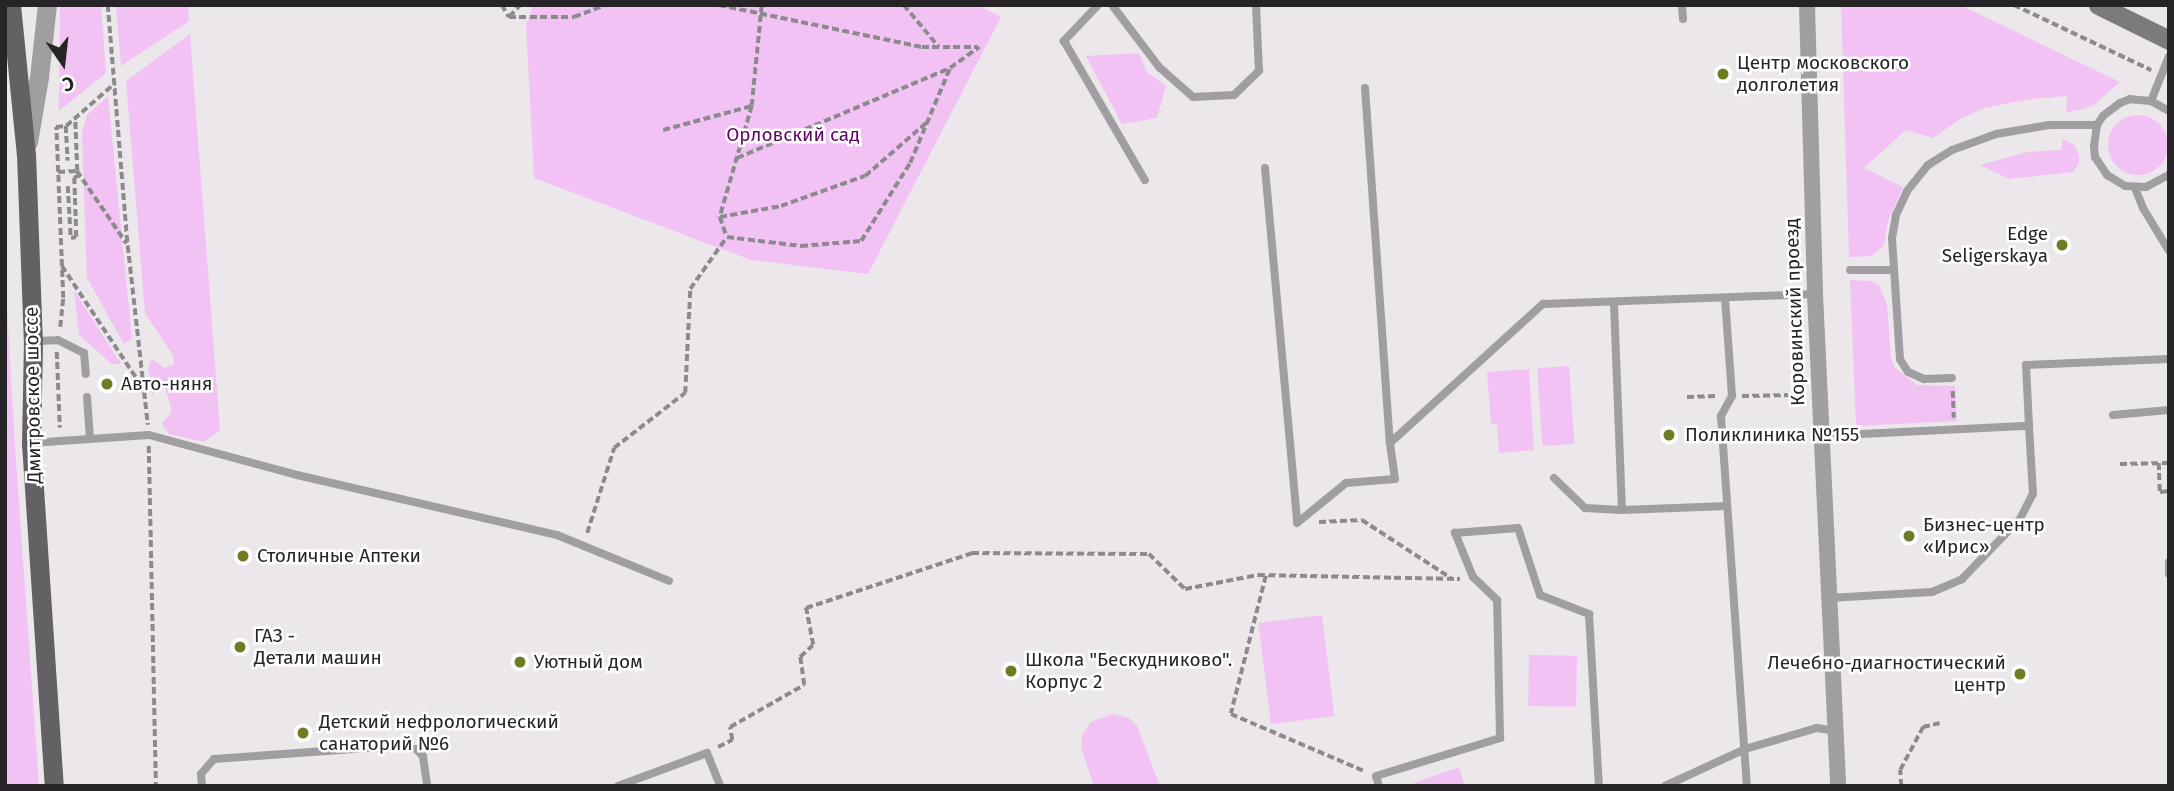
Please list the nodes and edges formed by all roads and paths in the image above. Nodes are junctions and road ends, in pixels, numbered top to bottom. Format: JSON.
{"nodes":[{"id":1,"x":11,"y":5,"type":"edge"},
{"id":2,"x":47,"y":5,"type":"edge"},
{"id":3,"x":108,"y":5,"type":"edge"},
{"id":4,"x":502,"y":5,"type":"edge"},
{"id":5,"x":520,"y":5,"type":"edge"},
{"id":6,"x":606,"y":5,"type":"edge"},
{"id":7,"x":719,"y":5,"type":"edge"},
{"id":8,"x":762,"y":5,"type":"edge"},
{"id":9,"x":904,"y":5,"type":"edge"},
{"id":10,"x":1098,"y":5,"type":"edge"},
{"id":11,"x":1112,"y":5,"type":"edge"},
{"id":12,"x":1256,"y":5,"type":"edge"},
{"id":13,"x":1682,"y":5,"type":"edge"},
{"id":14,"x":1807,"y":5,"type":"edge"},
{"id":15,"x":2014,"y":5,"type":"edge"},
{"id":16,"x":2104,"y":7,"type":"edge"},
{"id":17,"x":762,"y":14,"type":"junction"},
{"id":18,"x":509,"y":18,"type":"junction"},
{"id":19,"x":1683,"y":19,"type":"dead end"},
{"id":20,"x":2169,"y":40,"type":"edge"},
{"id":21,"x":939,"y":47,"type":"junction"},
{"id":22,"x":2169,"y":56,"type":"edge"},
{"id":23,"x":950,"y":68,"type":"junction"},
{"id":24,"x":2161,"y":74,"type":"junction"},
{"id":25,"x":114,"y":83,"type":"junction"},
{"id":26,"x":1365,"y":88,"type":"dead end"},
{"id":27,"x":1787,"y":88,"type":"dead end"},
{"id":28,"x":1736,"y":89,"type":"dead end"},
{"id":29,"x":2151,"y":101,"type":"junction"},
{"id":30,"x":752,"y":106,"type":"junction"},
{"id":31,"x":2169,"y":111,"type":"edge"},
{"id":32,"x":75,"y":119,"type":"junction"},
{"id":33,"x":928,"y":121,"type":"junction"},
{"id":34,"x":2097,"y":125,"type":"junction"},
{"id":35,"x":66,"y":127,"type":"junction"},
{"id":36,"x":663,"y":130,"type":"dead end"},
{"id":37,"x":26,"y":154,"type":"junction"},
{"id":38,"x":735,"y":159,"type":"junction"},
{"id":39,"x":68,"y":161,"type":"dead end"},
{"id":40,"x":1265,"y":168,"type":"dead end"},
{"id":41,"x":57,"y":172,"type":"junction"},
{"id":42,"x":78,"y":173,"type":"junction"},
{"id":43,"x":2169,"y":175,"type":"edge"},
{"id":44,"x":1145,"y":180,"type":"dead end"},
{"id":45,"x":68,"y":186,"type":"dead end"},
{"id":46,"x":2136,"y":187,"type":"junction"},
{"id":47,"x":720,"y":218,"type":"junction"},
{"id":48,"x":727,"y":237,"type":"junction"},
{"id":49,"x":128,"y":246,"type":"junction"},
{"id":50,"x":2169,"y":251,"type":"edge"},
{"id":51,"x":1850,"y":270,"type":"dead end"},
{"id":52,"x":1894,"y":270,"type":"junction"},
{"id":53,"x":1815,"y":294,"type":"junction"},
{"id":54,"x":1725,"y":298,"type":"junction"},
{"id":55,"x":1614,"y":303,"type":"junction"},
{"id":56,"x":33,"y":341,"type":"junction"},
{"id":57,"x":2169,"y":359,"type":"edge"},
{"id":58,"x":86,"y":374,"type":"dead end"},
{"id":59,"x":1952,"y":378,"type":"joint"},
{"id":60,"x":145,"y":392,"type":"junction"},
{"id":61,"x":87,"y":397,"type":"dead end"},
{"id":62,"x":2169,"y":410,"type":"edge"},
{"id":63,"x":2113,"y":415,"type":"dead end"},
{"id":64,"x":2029,"y":426,"type":"junction"},
{"id":65,"x":1954,"y":429,"type":"junction"},
{"id":66,"x":149,"y":435,"type":"junction"},
{"id":67,"x":1821,"y":436,"type":"junction"},
{"id":68,"x":90,"y":439,"type":"junction"},
{"id":69,"x":31,"y":443,"type":"junction"},
{"id":70,"x":1390,"y":443,"type":"junction"},
{"id":71,"x":2159,"y":463,"type":"junction"},
{"id":72,"x":2169,"y":463,"type":"edge"},
{"id":73,"x":2120,"y":464,"type":"dead end"},
{"id":74,"x":1554,"y":478,"type":"dead end"},
{"id":75,"x":2169,"y":491,"type":"edge"},
{"id":76,"x":1727,"y":506,"type":"junction"},
{"id":77,"x":1622,"y":510,"type":"junction"},
{"id":78,"x":1297,"y":523,"type":"junction"},
{"id":79,"x":584,"y":545,"type":"junction"},
{"id":80,"x":2169,"y":562,"type":"edge"},
{"id":81,"x":2169,"y":574,"type":"edge"},
{"id":82,"x":1266,"y":576,"type":"junction"},
{"id":83,"x":1473,"y":577,"type":"junction"},
{"id":84,"x":1453,"y":579,"type":"junction"},
{"id":85,"x":669,"y":582,"type":"dead end"},
{"id":86,"x":1829,"y":598,"type":"junction"},
{"id":87,"x":1940,"y":723,"type":"dead end"},
{"id":88,"x":1835,"y":731,"type":"junction"},
{"id":89,"x":1745,"y":750,"type":"junction"},
{"id":90,"x":706,"y":753,"type":"junction"},
{"id":91,"x":1376,"y":776,"type":"junction"},
{"id":92,"x":54,"y":786,"type":"edge"},
{"id":93,"x":156,"y":786,"type":"edge"},
{"id":94,"x":202,"y":786,"type":"edge"},
{"id":95,"x":427,"y":786,"type":"edge"},
{"id":96,"x":618,"y":786,"type":"edge"},
{"id":97,"x":720,"y":786,"type":"edge"},
{"id":98,"x":1379,"y":786,"type":"edge"},
{"id":99,"x":1599,"y":786,"type":"edge"},
{"id":100,"x":1665,"y":786,"type":"edge"},
{"id":101,"x":1747,"y":786,"type":"edge"},
{"id":102,"x":1838,"y":786,"type":"edge"},
{"id":103,"x":1901,"y":786,"type":"edge"}],
"edges":[{"from":1,"to":37,"type":"main road","name":"Дмитровское шоссе"},
{"from":2,"to":37,"type":"street"},
{"from":3,"to":25,"type":"path"},
{"from":4,"to":18,"type":"path"},
{"from":5,"to":18,"type":"path"},
{"from":6,"to":18,"type":"path"},
{"from":7,"to":17,"type":"path"},
{"from":8,"to":17,"type":"path"},
{"from":9,"to":21,"type":"path"},
{"from":10,"to":44,"type":"lane"},
{"from":11,"to":12,"type":"lane"},
{"from":13,"to":19,"type":"lane"},
{"from":14,"to":53,"type":"street","name":"Коровинский проезд"},
{"from":15,"to":24,"type":"path"},
{"from":16,"to":20,"type":"main road"},
{"from":17,"to":21,"type":"path"},
{"from":17,"to":30,"type":"path"},
{"from":21,"to":23,"type":"path"},
{"from":22,"to":24,"type":"lane"},
{"from":23,"to":33,"type":"path"},
{"from":23,"to":38,"type":"path"},
{"from":24,"to":29,"type":"lane"},
{"from":25,"to":32,"type":"path"},
{"from":25,"to":49,"type":"path"},
{"from":26,"to":70,"type":"lane"},
{"from":27,"to":28,"type":"path"},
{"from":29,"to":31,"type":"lane"},
{"from":29,"to":34,"type":"lane"},
{"from":30,"to":36,"type":"path"},
{"from":30,"to":38,"type":"path"},
{"from":32,"to":35,"type":"path"},
{"from":32,"to":42,"type":"path"},
{"from":33,"to":47,"type":"path"},
{"from":33,"to":48,"type":"path"},
{"from":34,"to":46,"type":"lane"},
{"from":34,"to":52,"type":"lane"},
{"from":35,"to":39,"type":"path"},
{"from":35,"to":41,"type":"path"},
{"from":37,"to":56,"type":"main road","name":"Дмитровское шоссе"},
{"from":38,"to":47,"type":"path"},
{"from":40,"to":78,"type":"lane"},
{"from":41,"to":42,"type":"path"},
{"from":41,"to":60,"type":"path"},
{"from":42,"to":45,"type":"path"},
{"from":42,"to":49,"type":"path"},
{"from":43,"to":46,"type":"lane"},
{"from":46,"to":50,"type":"lane"},
{"from":47,"to":48,"type":"path"},
{"from":48,"to":79,"type":"path"},
{"from":49,"to":60,"type":"path"},
{"from":51,"to":52,"type":"lane"},
{"from":52,"to":59,"type":"lane"},
{"from":53,"to":54,"type":"lane"},
{"from":53,"to":67,"type":"street","name":"Коровинский проезд"},
{"from":54,"to":55,"type":"lane"},
{"from":54,"to":76,"type":"lane"},
{"from":55,"to":70,"type":"lane"},
{"from":55,"to":77,"type":"lane"},
{"from":56,"to":58,"type":"lane"},
{"from":56,"to":69,"type":"main road","name":"Дмитровское шоссе"},
{"from":57,"to":64,"type":"lane"},
{"from":59,"to":65,"type":"path"},
{"from":60,"to":66,"type":"path"},
{"from":61,"to":68,"type":"lane"},
{"from":62,"to":63,"type":"lane"},
{"from":64,"to":65,"type":"lane"},
{"from":64,"to":86,"type":"lane"},
{"from":65,"to":67,"type":"lane"},
{"from":66,"to":68,"type":"lane"},
{"from":66,"to":79,"type":"lane"},
{"from":66,"to":93,"type":"path"},
{"from":67,"to":86,"type":"street","name":"Коровинский проезд"},
{"from":68,"to":69,"type":"lane"},
{"from":69,"to":92,"type":"main road","name":"Дмитровское шоссе"},
{"from":70,"to":78,"type":"lane"},
{"from":71,"to":72,"type":"path"},
{"from":71,"to":73,"type":"path"},
{"from":71,"to":75,"type":"path"},
{"from":74,"to":77,"type":"lane"},
{"from":76,"to":77,"type":"lane"},
{"from":76,"to":89,"type":"lane"},
{"from":78,"to":84,"type":"path"},
{"from":79,"to":85,"type":"lane"},
{"from":80,"to":81,"type":"lane"},
{"from":82,"to":84,"type":"path"},
{"from":82,"to":90,"type":"path"},
{"from":82,"to":91,"type":"path"},
{"from":83,"to":84,"type":"path"},
{"from":83,"to":91,"type":"lane"},
{"from":83,"to":99,"type":"lane"},
{"from":86,"to":88,"type":"street","name":"Коровинский проезд"},
{"from":87,"to":103,"type":"path"},
{"from":88,"to":89,"type":"lane"},
{"from":88,"to":102,"type":"street","name":"Коровинский проезд"},
{"from":89,"to":100,"type":"lane"},
{"from":89,"to":101,"type":"lane"},
{"from":90,"to":96,"type":"lane"},
{"from":90,"to":97,"type":"lane"},
{"from":91,"to":98,"type":"lane"},
{"from":94,"to":95,"type":"lane"}]}
